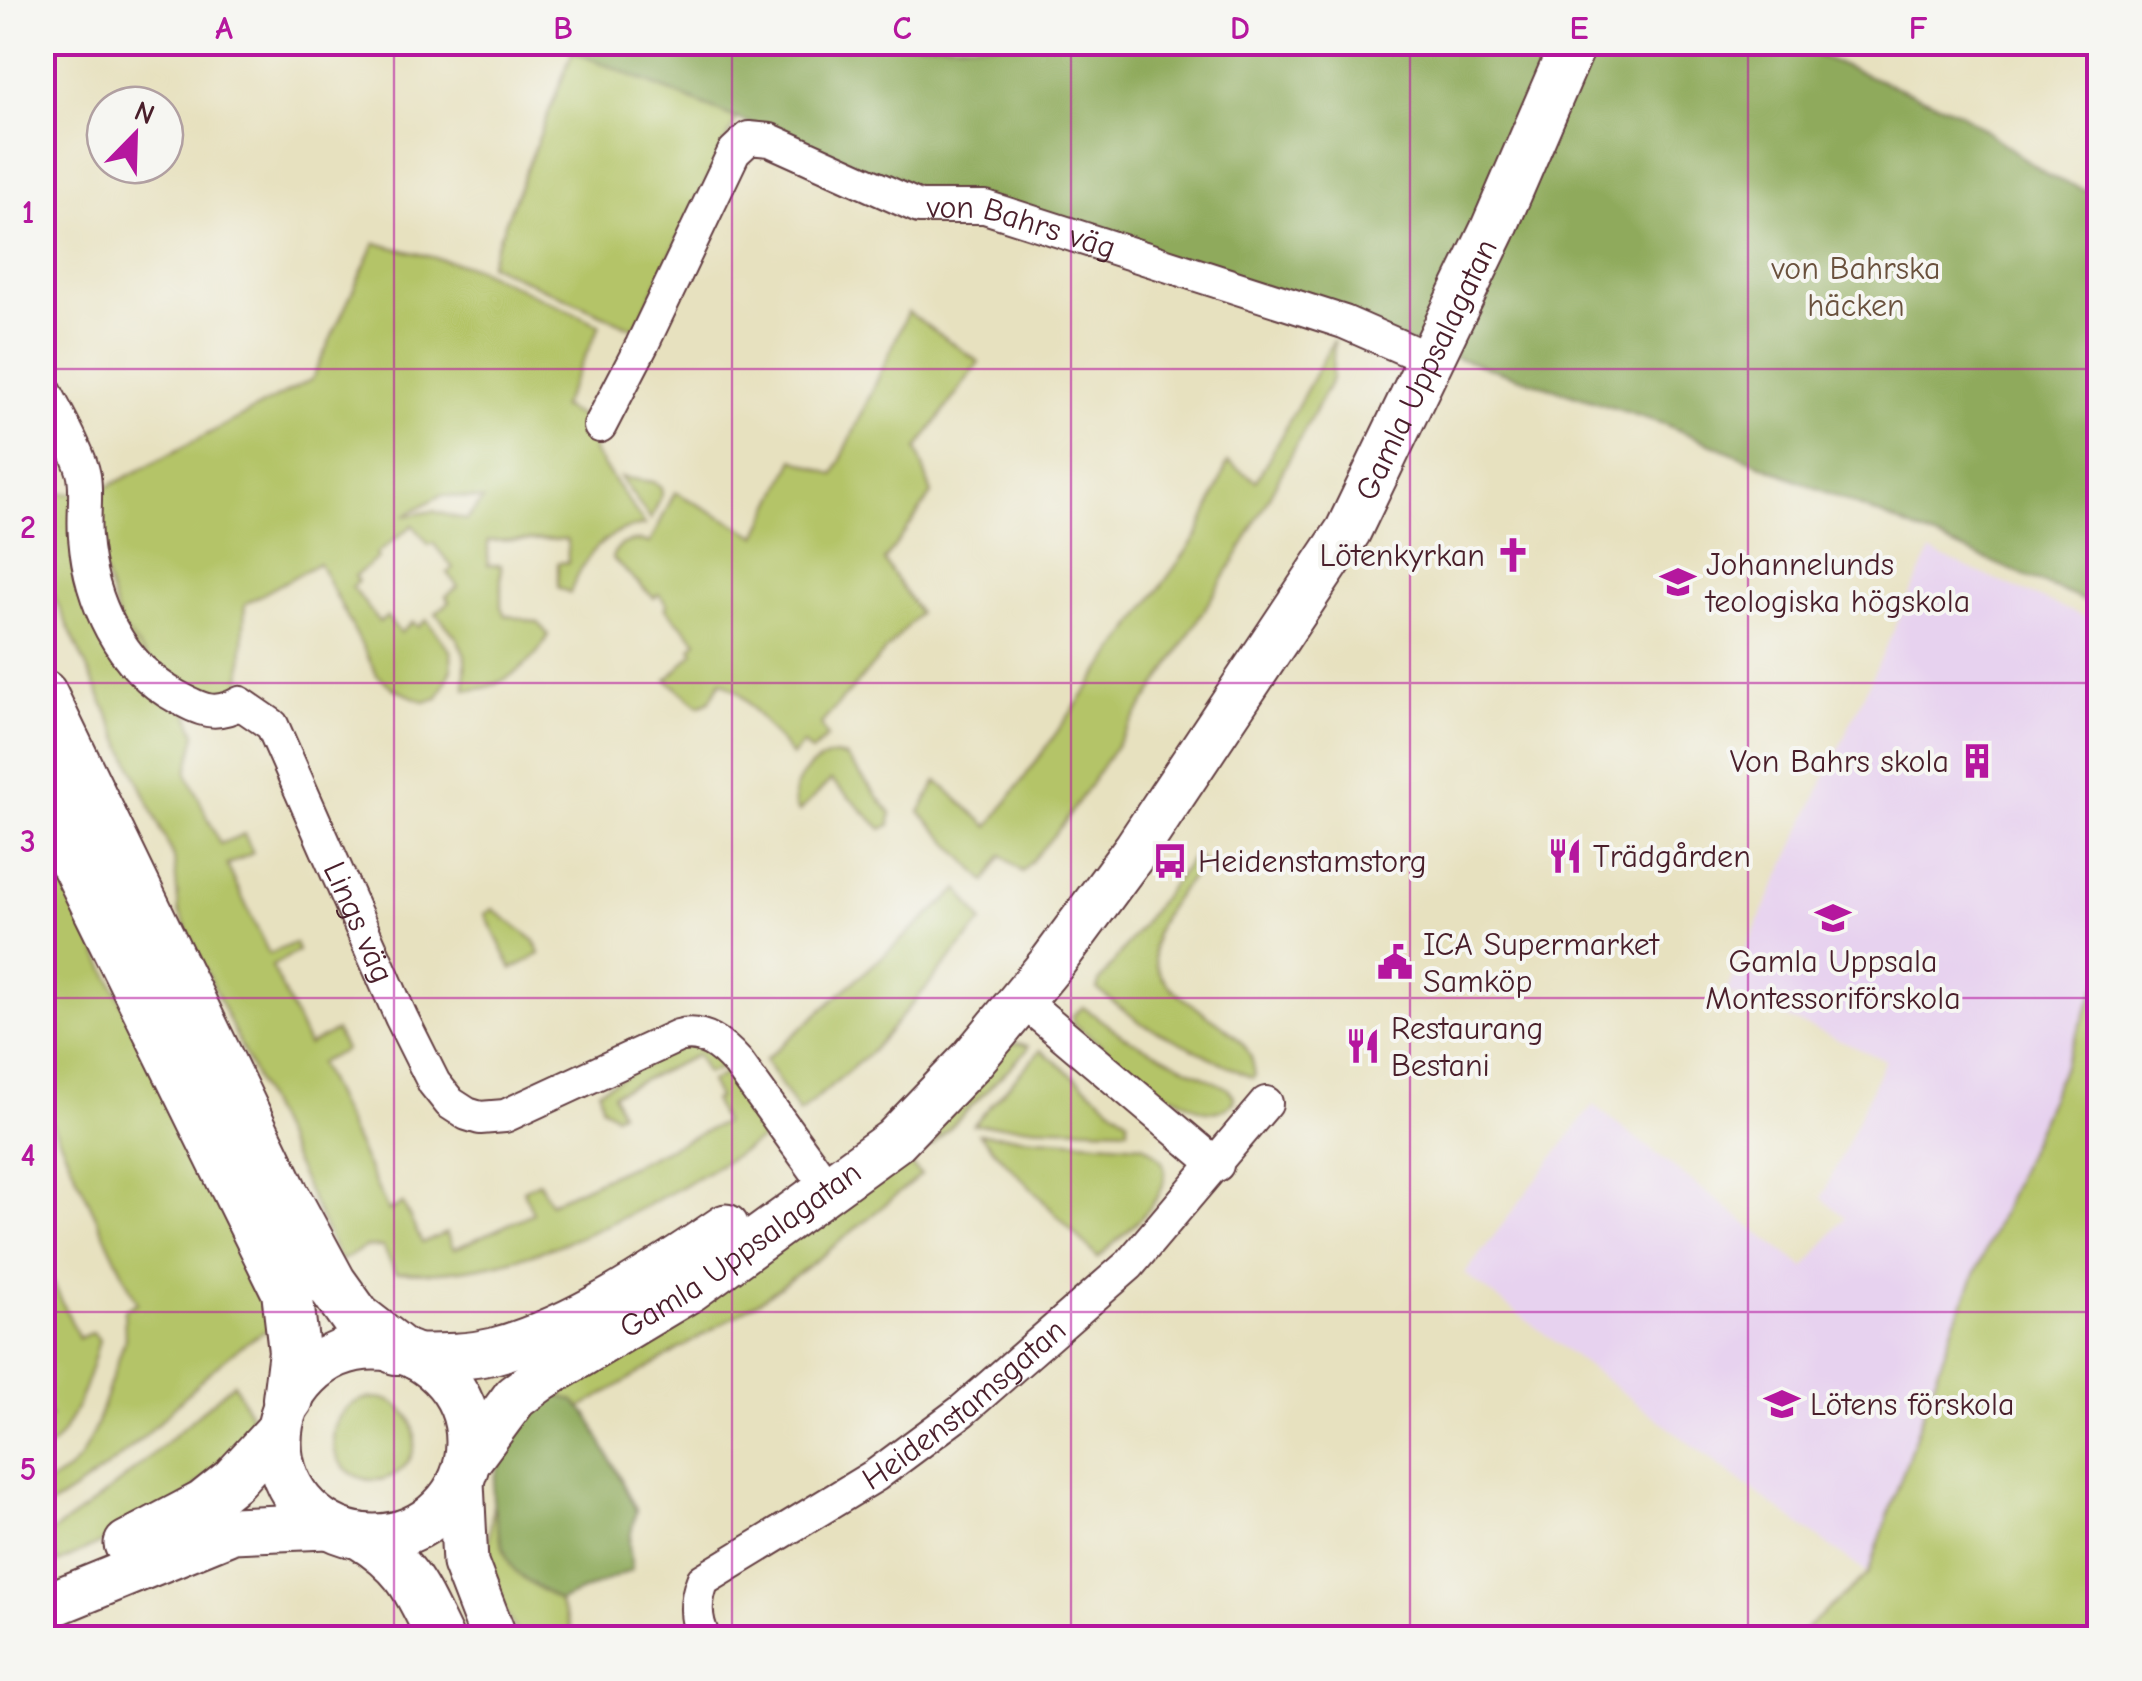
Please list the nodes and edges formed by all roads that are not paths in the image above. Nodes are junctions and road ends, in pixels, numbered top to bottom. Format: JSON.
{"nodes":[{"id":1,"x":1574,"y":42,"type":"edge"},
{"id":2,"x":1431,"y":360,"type":"junction"},
{"id":3,"x":42,"y":385,"type":"edge"},
{"id":4,"x":600,"y":426,"type":"dead end"},
{"id":5,"x":42,"y":694,"type":"edge"},
{"id":6,"x":42,"y":794,"type":"edge"},
{"id":7,"x":1013,"y":1010,"type":"junction"},
{"id":8,"x":1266,"y":1103,"type":"dead end"},
{"id":9,"x":1217,"y":1165,"type":"junction"},
{"id":10,"x":822,"y":1178,"type":"junction"},
{"id":11,"x":407,"y":1353,"type":"junction"},
{"id":12,"x":284,"y":1414,"type":"junction"},
{"id":13,"x":464,"y":1472,"type":"junction"},
{"id":14,"x":344,"y":1531,"type":"junction"},
{"id":15,"x":42,"y":1584,"type":"edge"},
{"id":16,"x":42,"y":1608,"type":"edge"},
{"id":17,"x":700,"y":1626,"type":"edge"},
{"id":18,"x":440,"y":1638,"type":"edge"},
{"id":19,"x":494,"y":1638,"type":"edge"}],
"edges":[{"from":1,"to":2,"type":"street","name":"Gamla Uppsalagatan"},
{"from":2,"to":4,"type":"street","name":"von Bahrs väg"},
{"from":2,"to":7,"type":"street","name":"Gamla Uppsalagatan"},
{"from":3,"to":10,"type":"street","name":"Lings väg"},
{"from":5,"to":11,"type":"main road"},
{"from":6,"to":12,"type":"main road"},
{"from":7,"to":9,"type":"street"},
{"from":7,"to":10,"type":"street","name":"Gamla Uppsalagatan"},
{"from":8,"to":9,"type":"street","name":"Heidenstamsgatan"},
{"from":9,"to":17,"type":"street","name":"Heidenstamsgatan"},
{"from":10,"to":11,"type":"street","name":"Gamla Uppsalagatan"},
{"from":10,"to":13,"type":"street","name":"Gamla Uppsalagatan"},
{"from":11,"to":12,"type":"street"},
{"from":11,"to":13,"type":"street"},
{"from":12,"to":14,"type":"street"},
{"from":12,"to":15,"type":"street"},
{"from":13,"to":14,"type":"street"},
{"from":13,"to":19,"type":"street"},
{"from":14,"to":16,"type":"street"},
{"from":14,"to":18,"type":"street"}]}
